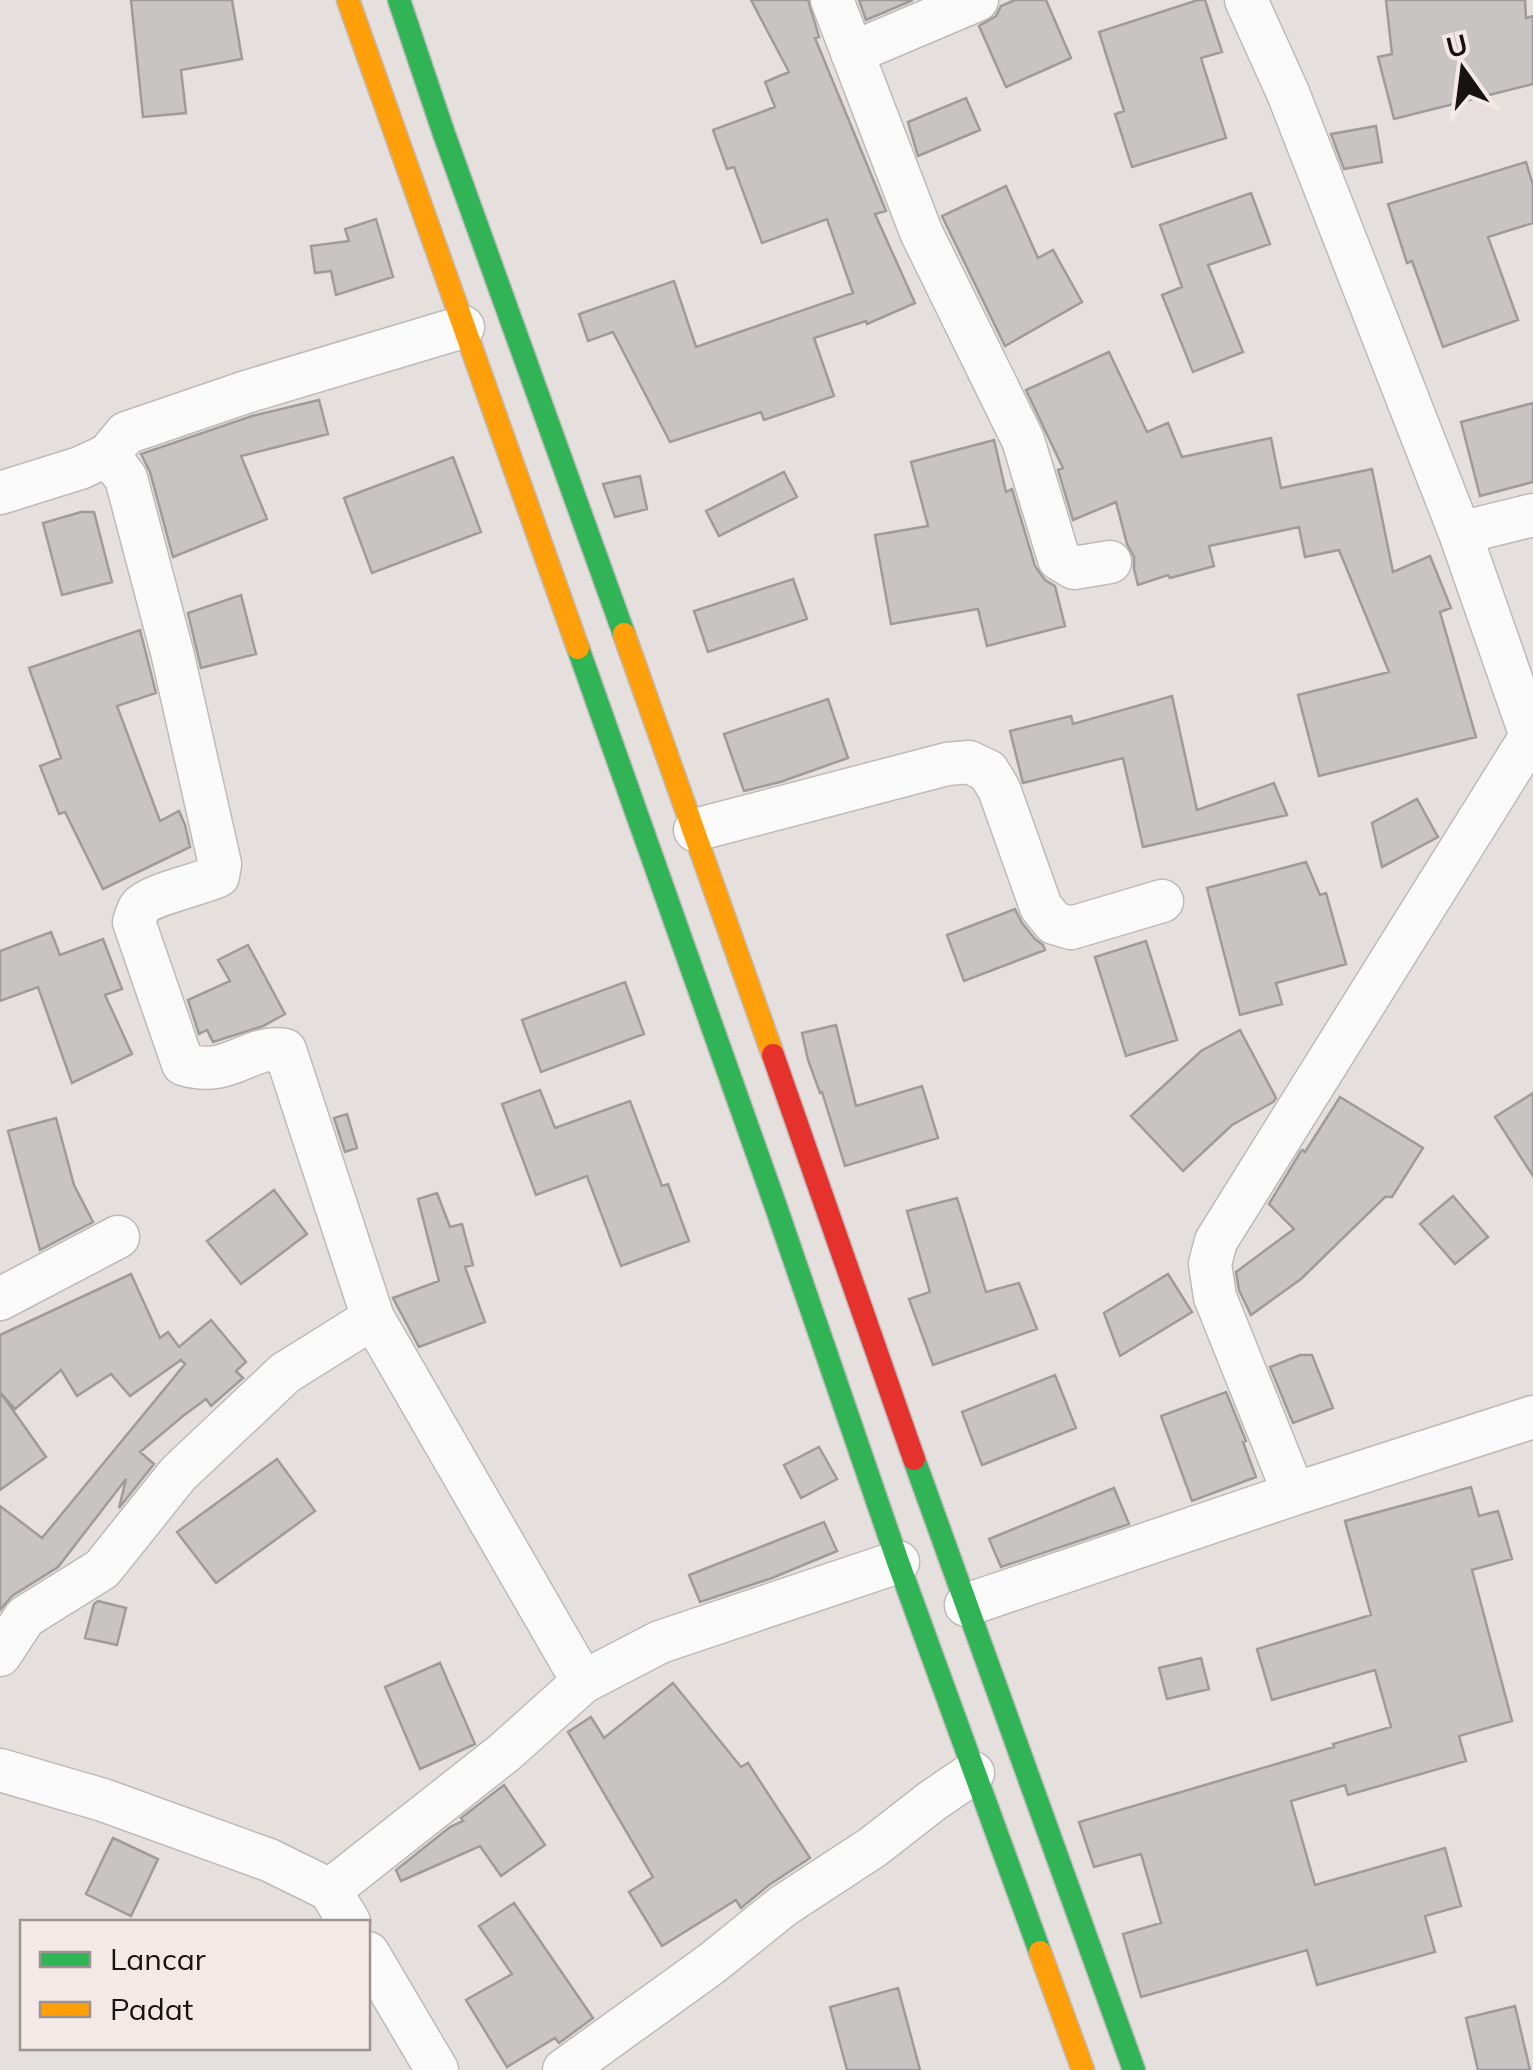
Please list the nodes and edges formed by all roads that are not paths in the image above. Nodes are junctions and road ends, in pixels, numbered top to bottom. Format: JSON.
{"nodes":[{"id":1,"x":348,"y":0,"type":"edge"},
{"id":2,"x":399,"y":0,"type":"edge"},
{"id":3,"x":832,"y":0,"type":"edge"},
{"id":4,"x":977,"y":0,"type":"edge"},
{"id":5,"x":1246,"y":0,"type":"edge"},
{"id":6,"x":852,"y":53,"type":"junction"},
{"id":7,"x":463,"y":327,"type":"junction"},
{"id":8,"x":108,"y":455,"type":"junction"},
{"id":9,"x":0,"y":493,"type":"edge"},
{"id":10,"x":1533,"y":515,"type":"edge"},
{"id":11,"x":1460,"y":533,"type":"junction"},
{"id":12,"x":1110,"y":562,"type":"dead end"},
{"id":13,"x":1532,"y":735,"type":"edge"},
{"id":14,"x":695,"y":830,"type":"junction"},
{"id":15,"x":1162,"y":902,"type":"dead end"},
{"id":16,"x":118,"y":1237,"type":"dead end"},
{"id":17,"x":0,"y":1299,"type":"edge"},
{"id":18,"x":373,"y":1318,"type":"junction"},
{"id":19,"x":1533,"y":1417,"type":"edge"},
{"id":20,"x":1294,"y":1494,"type":"junction"},
{"id":21,"x":898,"y":1562,"type":"junction"},
{"id":22,"x":966,"y":1605,"type":"junction"},
{"id":23,"x":0,"y":1655,"type":"edge"},
{"id":24,"x":583,"y":1682,"type":"junction"},
{"id":25,"x":0,"y":1770,"type":"edge"},
{"id":26,"x":973,"y":1773,"type":"junction"},
{"id":27,"x":340,"y":1906,"type":"edge"},
{"id":28,"x":370,"y":1956,"type":"edge"},
{"id":29,"x":437,"y":2070,"type":"edge"},
{"id":30,"x":564,"y":2070,"type":"edge"},
{"id":31,"x":1083,"y":2070,"type":"edge"},
{"id":32,"x":1134,"y":2070,"type":"edge"}],
"edges":[{"from":1,"to":7,"type":"street"},
{"from":2,"to":14,"type":"street"},
{"from":3,"to":6,"type":"street"},
{"from":4,"to":6,"type":"street"},
{"from":5,"to":11,"type":"street"},
{"from":6,"to":12,"type":"street"},
{"from":7,"to":8,"type":"street"},
{"from":7,"to":21,"type":"street"},
{"from":8,"to":9,"type":"street"},
{"from":8,"to":18,"type":"street"},
{"from":10,"to":11,"type":"street"},
{"from":11,"to":13,"type":"street"},
{"from":13,"to":20,"type":"street"},
{"from":14,"to":15,"type":"street"},
{"from":14,"to":22,"type":"street"},
{"from":16,"to":17,"type":"street"},
{"from":18,"to":23,"type":"street"},
{"from":18,"to":24,"type":"street"},
{"from":19,"to":20,"type":"street"},
{"from":20,"to":22,"type":"street"},
{"from":21,"to":24,"type":"street"},
{"from":21,"to":26,"type":"street"},
{"from":22,"to":32,"type":"street"},
{"from":24,"to":27,"type":"street"},
{"from":25,"to":27,"type":"street"},
{"from":26,"to":30,"type":"street"},
{"from":26,"to":31,"type":"street"},
{"from":28,"to":29,"type":"street"}]}
